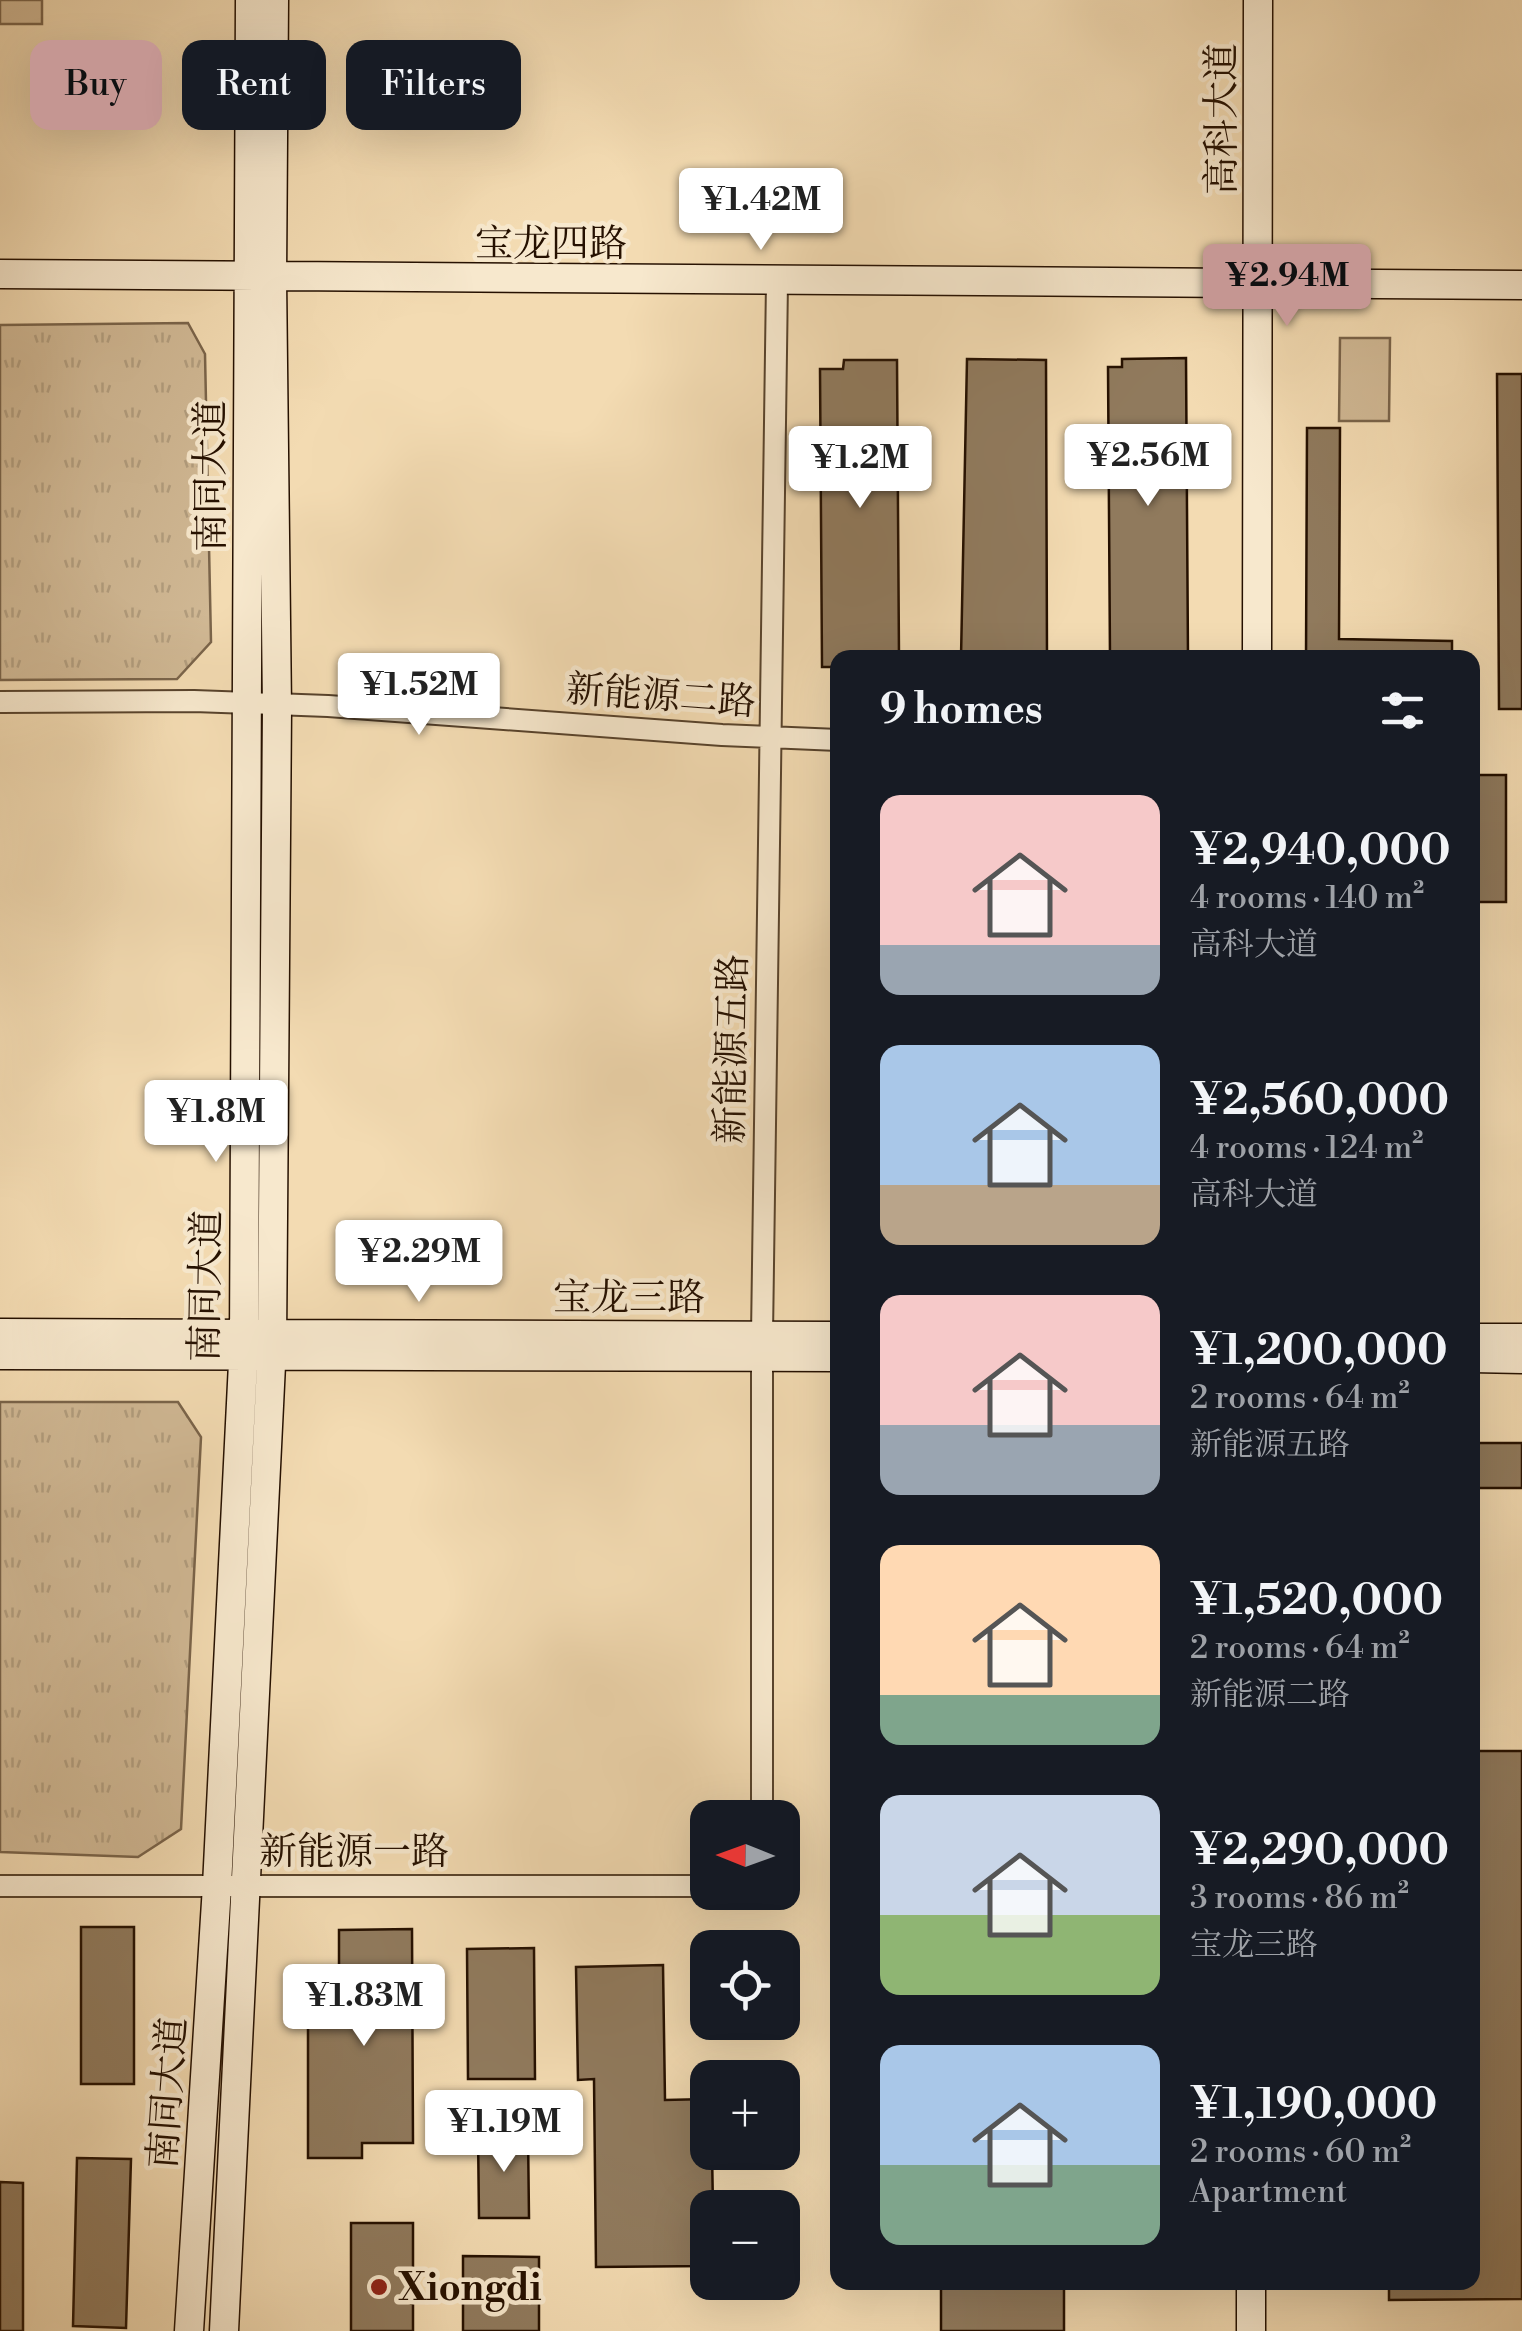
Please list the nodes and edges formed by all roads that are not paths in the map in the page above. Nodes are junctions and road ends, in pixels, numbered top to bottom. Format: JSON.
{"nodes":[{"id":1,"x":250,"y":0,"type":"edge"},
{"id":2,"x":274,"y":0,"type":"edge"},
{"id":3,"x":1258,"y":0,"type":"edge"},
{"id":4,"x":0,"y":274,"type":"edge"},
{"id":5,"x":260,"y":278,"type":"junction"},
{"id":6,"x":777,"y":282,"type":"junction"},
{"id":7,"x":1258,"y":284,"type":"junction"},
{"id":8,"x":1522,"y":284,"type":"edge"},
{"id":9,"x":1257,"y":650,"type":"edge"},
{"id":10,"x":0,"y":702,"type":"edge"},
{"id":11,"x":247,"y":702,"type":"junction"},
{"id":12,"x":277,"y":704,"type":"junction"},
{"id":13,"x":770,"y":738,"type":"junction"},
{"id":14,"x":830,"y":740,"type":"edge"},
{"id":15,"x":0,"y":1333,"type":"edge"},
{"id":16,"x":830,"y":1337,"type":"edge"},
{"id":17,"x":1480,"y":1338,"type":"edge"},
{"id":18,"x":1522,"y":1338,"type":"edge"},
{"id":19,"x":243,"y":1345,"type":"junction"},
{"id":20,"x":272,"y":1345,"type":"junction"},
{"id":21,"x":762,"y":1346,"type":"junction"},
{"id":22,"x":0,"y":1355,"type":"edge"},
{"id":23,"x":830,"y":1356,"type":"edge"},
{"id":24,"x":1480,"y":1358,"type":"edge"},
{"id":25,"x":1522,"y":1358,"type":"edge"},
{"id":26,"x":762,"y":1800,"type":"edge"},
{"id":27,"x":0,"y":1886,"type":"edge"},
{"id":28,"x":231,"y":1886,"type":"junction"},
{"id":29,"x":690,"y":1886,"type":"edge"},
{"id":30,"x":1252,"y":2290,"type":"edge"},
{"id":31,"x":189,"y":2331,"type":"edge"},
{"id":32,"x":224,"y":2331,"type":"edge"},
{"id":33,"x":1251,"y":2331,"type":"edge"}],
"edges":[{"from":1,"to":5,"type":"main road","name":"南同大道"},
{"from":2,"to":5,"type":"main road","name":"南同大道"},
{"from":3,"to":7,"type":"main road","name":"高科大道"},
{"from":4,"to":5,"type":"main road","name":"宝龙四路"},
{"from":5,"to":6,"type":"main road","name":"宝龙四路"},
{"from":5,"to":11,"type":"main road","name":"南同大道"},
{"from":5,"to":12,"type":"main road","name":"南同大道"},
{"from":6,"to":7,"type":"main road","name":"宝龙四路"},
{"from":6,"to":13,"type":"street","name":"新能源五路"},
{"from":7,"to":8,"type":"main road","name":"宝龙四路"},
{"from":7,"to":9,"type":"main road","name":"高科大道"},
{"from":10,"to":11,"type":"street","name":"新能源二路"},
{"from":11,"to":12,"type":"street","name":"新能源二路"},
{"from":11,"to":19,"type":"main road","name":"南同大道"},
{"from":12,"to":13,"type":"street","name":"新能源二路"},
{"from":12,"to":20,"type":"main road","name":"南同大道"},
{"from":13,"to":14,"type":"street","name":"新能源二路"},
{"from":13,"to":21,"type":"street","name":"新能源五路"},
{"from":15,"to":19,"type":"main road","name":"宝龙三路"},
{"from":16,"to":21,"type":"main road","name":"宝龙三路"},
{"from":17,"to":18,"type":"main road"},
{"from":19,"to":20,"type":"main road","name":"宝龙三路"},
{"from":19,"to":22,"type":"main road","name":"宝龙三路"},
{"from":19,"to":28,"type":"main road","name":"南同大道"},
{"from":20,"to":21,"type":"main road","name":"宝龙三路"},
{"from":20,"to":28,"type":"main road","name":"南同大道"},
{"from":21,"to":23,"type":"main road","name":"宝龙三路"},
{"from":21,"to":26,"type":"street","name":"新能源五路"},
{"from":24,"to":25,"type":"main road"},
{"from":27,"to":28,"type":"street","name":"新能源一路"},
{"from":28,"to":29,"type":"street","name":"新能源一路"},
{"from":28,"to":31,"type":"main road","name":"南同大道"},
{"from":28,"to":32,"type":"main road","name":"南同大道"},
{"from":30,"to":33,"type":"main road"}]}
